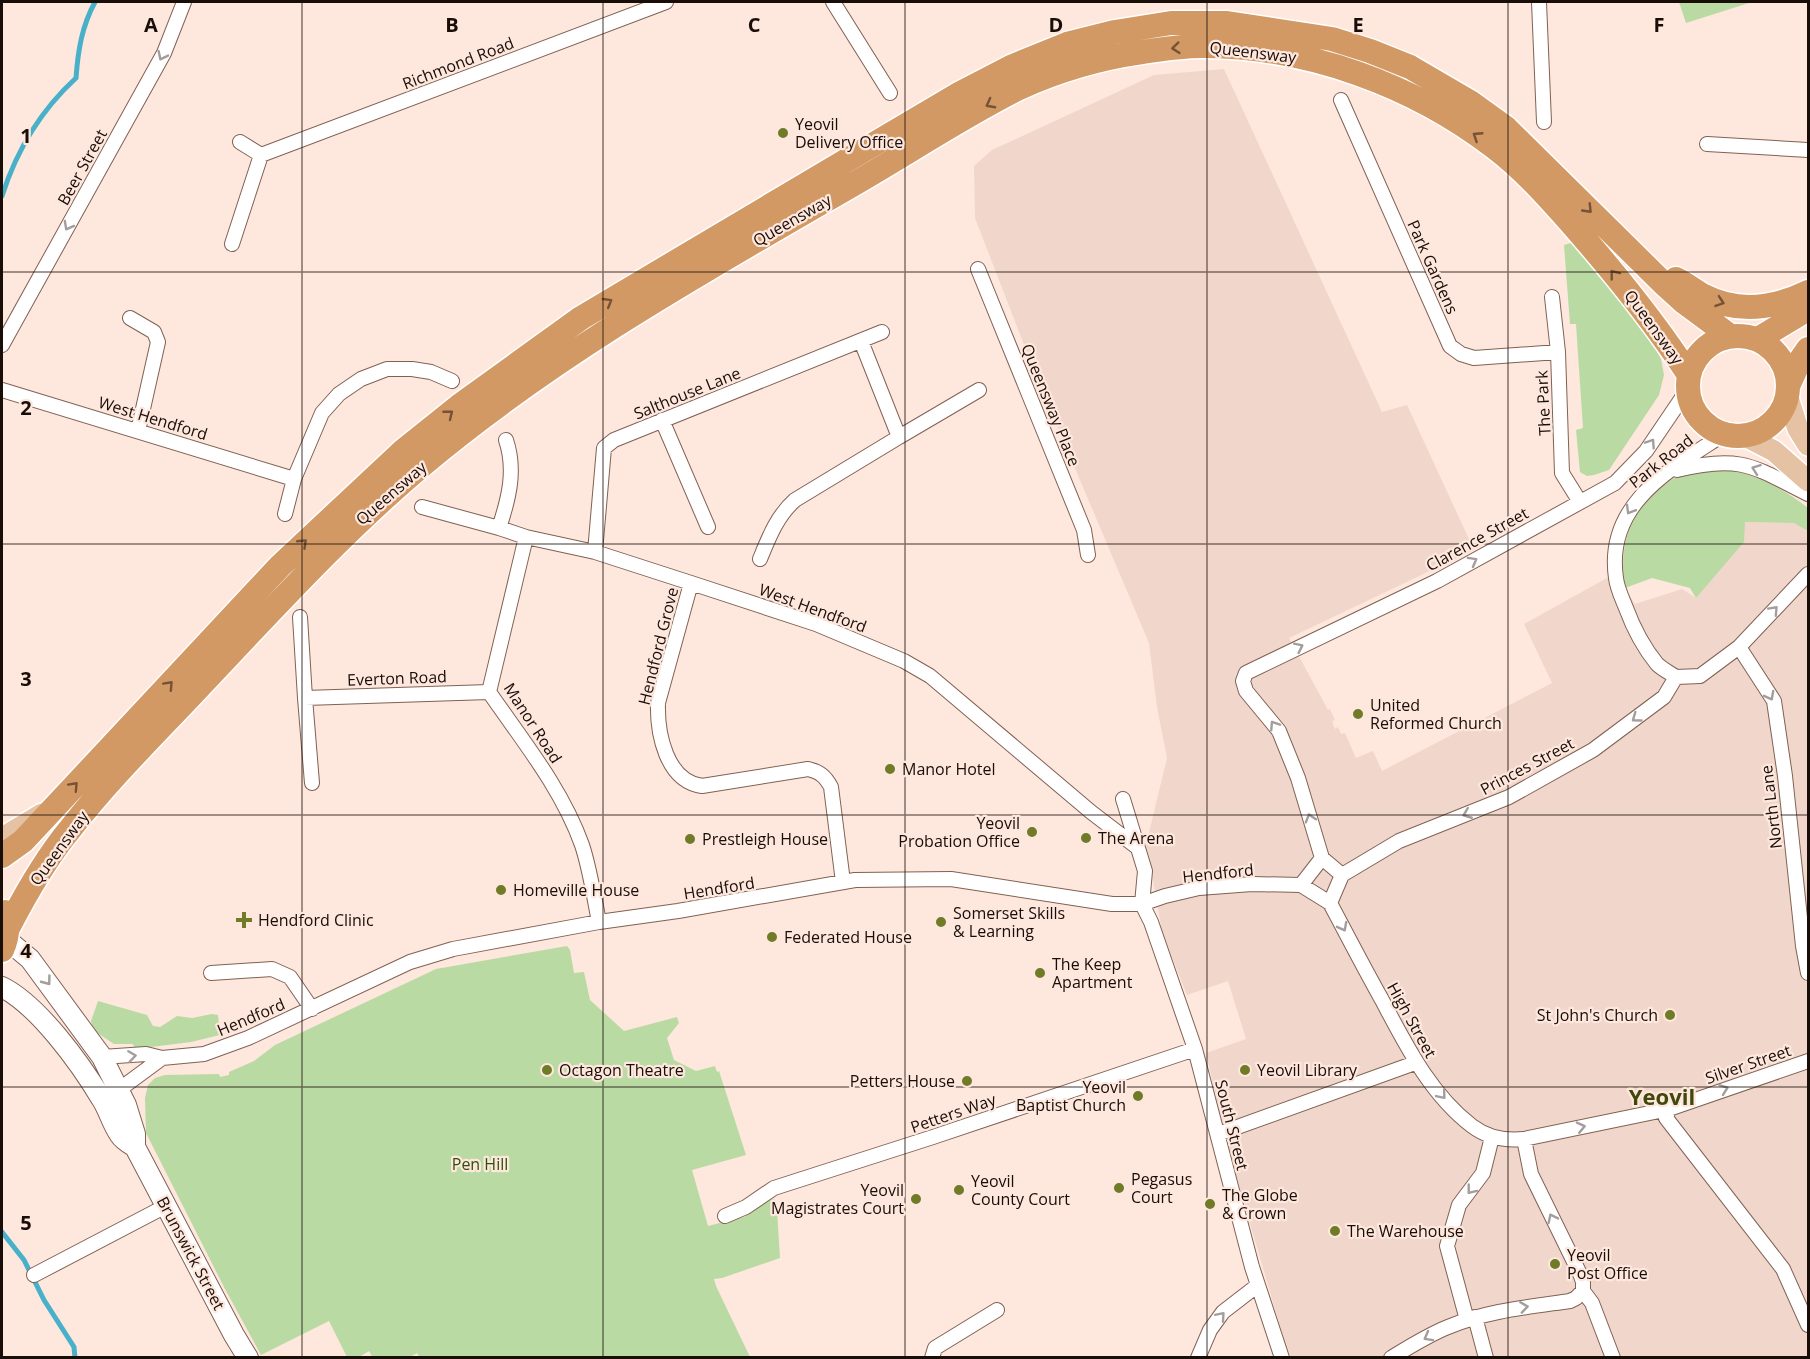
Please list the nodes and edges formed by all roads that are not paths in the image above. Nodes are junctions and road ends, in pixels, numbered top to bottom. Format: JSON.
{"nodes":[{"id":1,"x":183,"y":2,"type":"edge"},
{"id":2,"x":666,"y":2,"type":"edge"},
{"id":3,"x":833,"y":2,"type":"edge"},
{"id":4,"x":1539,"y":2,"type":"edge"},
{"id":5,"x":890,"y":93,"type":"dead end"},
{"id":6,"x":1341,"y":100,"type":"dead end"},
{"id":7,"x":1544,"y":122,"type":"dead end"},
{"id":8,"x":240,"y":142,"type":"dead end"},
{"id":9,"x":1707,"y":144,"type":"dead end"},
{"id":10,"x":1809,"y":150,"type":"edge"},
{"id":11,"x":261,"y":155,"type":"junction"},
{"id":12,"x":232,"y":244,"type":"dead end"},
{"id":13,"x":1632,"y":254,"type":"junction"},
{"id":14,"x":978,"y":268,"type":"dead end"},
{"id":15,"x":1809,"y":292,"type":"edge"},
{"id":16,"x":1552,"y":297,"type":"dead end"},
{"id":17,"x":1809,"y":309,"type":"edge"},
{"id":18,"x":130,"y":318,"type":"dead end"},
{"id":19,"x":882,"y":332,"type":"dead end"},
{"id":20,"x":1730,"y":336,"type":"junction"},
{"id":21,"x":1758,"y":339,"type":"junction"},
{"id":22,"x":861,"y":341,"type":"junction"},
{"id":23,"x":2,"y":345,"type":"edge"},
{"id":24,"x":1809,"y":349,"type":"edge"},
{"id":25,"x":1558,"y":352,"type":"junction"},
{"id":26,"x":452,"y":381,"type":"dead end"},
{"id":27,"x":1688,"y":382,"type":"junction"},
{"id":28,"x":2,"y":390,"type":"edge"},
{"id":29,"x":979,"y":390,"type":"dead end"},
{"id":30,"x":1788,"y":391,"type":"junction"},
{"id":31,"x":662,"y":420,"type":"junction"},
{"id":32,"x":138,"y":431,"type":"junction"},
{"id":33,"x":1735,"y":435,"type":"junction"},
{"id":34,"x":899,"y":437,"type":"junction"},
{"id":35,"x":506,"y":440,"type":"dead end"},
{"id":36,"x":1809,"y":445,"type":"edge"},
{"id":37,"x":1668,"y":472,"type":"junction"},
{"id":38,"x":294,"y":479,"type":"junction"},
{"id":39,"x":1809,"y":481,"type":"edge"},
{"id":40,"x":1809,"y":494,"type":"edge"},
{"id":41,"x":1580,"y":501,"type":"junction"},
{"id":42,"x":422,"y":507,"type":"dead end"},
{"id":43,"x":285,"y":514,"type":"dead end"},
{"id":44,"x":708,"y":527,"type":"dead end"},
{"id":45,"x":499,"y":528,"type":"junction"},
{"id":46,"x":526,"y":537,"type":"junction"},
{"id":47,"x":595,"y":552,"type":"junction"},
{"id":48,"x":1088,"y":555,"type":"dead end"},
{"id":49,"x":759,"y":559,"type":"dead end"},
{"id":50,"x":1809,"y":574,"type":"edge"},
{"id":51,"x":691,"y":583,"type":"junction"},
{"id":52,"x":300,"y":617,"type":"dead end"},
{"id":53,"x":1738,"y":647,"type":"junction"},
{"id":54,"x":1676,"y":677,"type":"junction"},
{"id":55,"x":489,"y":692,"type":"junction"},
{"id":56,"x":305,"y":698,"type":"junction"},
{"id":57,"x":312,"y":783,"type":"dead end"},
{"id":58,"x":1123,"y":799,"type":"dead end"},
{"id":59,"x":54,"y":807,"type":"junction"},
{"id":60,"x":2,"y":838,"type":"edge"},
{"id":61,"x":1138,"y":848,"type":"junction"},
{"id":62,"x":2,"y":855,"type":"edge"},
{"id":63,"x":1322,"y":858,"type":"junction"},
{"id":64,"x":1342,"y":875,"type":"junction"},
{"id":65,"x":843,"y":882,"type":"junction"},
{"id":66,"x":1301,"y":885,"type":"junction"},
{"id":67,"x":1330,"y":903,"type":"junction"},
{"id":68,"x":2,"y":904,"type":"edge"},
{"id":69,"x":1142,"y":904,"type":"junction"},
{"id":70,"x":599,"y":922,"type":"junction"},
{"id":71,"x":5,"y":939,"type":"edge"},
{"id":72,"x":211,"y":973,"type":"dead end"},
{"id":73,"x":1809,"y":973,"type":"edge"},
{"id":74,"x":2,"y":987,"type":"edge"},
{"id":75,"x":24,"y":1004,"type":"junction"},
{"id":76,"x":2,"y":1005,"type":"edge"},
{"id":77,"x":312,"y":1010,"type":"junction"},
{"id":78,"x":1195,"y":1048,"type":"junction"},
{"id":79,"x":102,"y":1057,"type":"junction"},
{"id":80,"x":162,"y":1058,"type":"junction"},
{"id":81,"x":1809,"y":1061,"type":"edge"},
{"id":82,"x":1415,"y":1063,"type":"junction"},
{"id":83,"x":91,"y":1082,"type":"junction"},
{"id":84,"x":120,"y":1089,"type":"junction"},
{"id":85,"x":1669,"y":1109,"type":"junction"},
{"id":86,"x":1218,"y":1134,"type":"junction"},
{"id":87,"x":1492,"y":1137,"type":"junction"},
{"id":88,"x":1524,"y":1140,"type":"junction"},
{"id":89,"x":135,"y":1147,"type":"junction"},
{"id":90,"x":166,"y":1206,"type":"junction"},
{"id":91,"x":724,"y":1216,"type":"dead end"},
{"id":92,"x":34,"y":1275,"type":"dead end"},
{"id":93,"x":1258,"y":1284,"type":"junction"},
{"id":94,"x":1582,"y":1290,"type":"junction"},
{"id":95,"x":997,"y":1310,"type":"dead end"},
{"id":96,"x":1471,"y":1319,"type":"junction"},
{"id":97,"x":1809,"y":1325,"type":"edge"},
{"id":98,"x":248,"y":1358,"type":"edge"},
{"id":99,"x":932,"y":1358,"type":"edge"},
{"id":100,"x":1198,"y":1358,"type":"edge"},
{"id":101,"x":1282,"y":1358,"type":"edge"},
{"id":102,"x":1391,"y":1358,"type":"edge"},
{"id":103,"x":1486,"y":1358,"type":"edge"},
{"id":104,"x":1613,"y":1358,"type":"edge"}],
"edges":[{"from":1,"to":23,"type":"street","name":"Beer Street","one_way":true},
{"from":2,"to":11,"type":"street","name":"Richmond Road"},
{"from":3,"to":5,"type":"street"},
{"from":4,"to":7,"type":"street"},
{"from":6,"to":25,"type":"street","name":"Park Gardens"},
{"from":8,"to":11,"type":"street"},
{"from":9,"to":10,"type":"street"},
{"from":11,"to":12,"type":"street"},
{"from":13,"to":15,"type":"highway","one_way":true},
{"from":13,"to":20,"type":"highway","name":"Queensway"},
{"from":59,"to":13,"type":"highway","name":"Queensway","one_way":true},
{"from":14,"to":48,"type":"street","name":"Queensway Place"},
{"from":16,"to":25,"type":"street","name":"The Park"},
{"from":17,"to":21,"type":"highway"},
{"from":18,"to":32,"type":"street"},
{"from":19,"to":22,"type":"street","name":"Salthouse Lane"},
{"from":20,"to":21,"type":"highway"},
{"from":20,"to":27,"type":"highway"},
{"from":21,"to":30,"type":"highway"},
{"from":22,"to":31,"type":"street","name":"Salthouse Lane"},
{"from":22,"to":34,"type":"street"},
{"from":24,"to":30,"type":"highway"},
{"from":25,"to":41,"type":"street","name":"The Park"},
{"from":26,"to":38,"type":"street"},
{"from":27,"to":33,"type":"highway"},
{"from":41,"to":27,"type":"street","name":"Clarence Street","one_way":true},
{"from":27,"to":71,"type":"highway","name":"Queensway","one_way":true},
{"from":28,"to":32,"type":"street","name":"West Hendford"},
{"from":29,"to":34,"type":"street"},
{"from":30,"to":33,"type":"highway"},
{"from":30,"to":36,"type":"main road"},
{"from":31,"to":44,"type":"street"},
{"from":31,"to":47,"type":"street","name":"Salthouse Lane"},
{"from":32,"to":38,"type":"street","name":"West Hendford"},
{"from":33,"to":37,"type":"street","name":"Park Road"},
{"from":33,"to":39,"type":"main road"},
{"from":34,"to":49,"type":"street"},
{"from":35,"to":45,"type":"street"},
{"from":40,"to":37,"type":"street","one_way":true},
{"from":37,"to":54,"type":"street","name":"Park Road","one_way":true},
{"from":38,"to":43,"type":"street"},
{"from":63,"to":41,"type":"street","name":"Clarence Street","one_way":true},
{"from":42,"to":45,"type":"street","name":"West Hendford"},
{"from":45,"to":46,"type":"street","name":"West Hendford"},
{"from":46,"to":47,"type":"street","name":"West Hendford"},
{"from":46,"to":55,"type":"street","name":"Manor Road"},
{"from":47,"to":51,"type":"street","name":"West Hendford"},
{"from":53,"to":50,"type":"street","one_way":true},
{"from":51,"to":61,"type":"street","name":"West Hendford"},
{"from":51,"to":65,"type":"street","name":"Hendford Grove"},
{"from":52,"to":56,"type":"street"},
{"from":53,"to":54,"type":"street"},
{"from":53,"to":73,"type":"street","name":"North Lane","one_way":true},
{"from":54,"to":64,"type":"street","name":"Princes Street","one_way":true},
{"from":55,"to":56,"type":"street","name":"Everton Road"},
{"from":55,"to":70,"type":"street","name":"Manor Road"},
{"from":56,"to":57,"type":"street"},
{"from":58,"to":61,"type":"street"},
{"from":59,"to":60,"type":"main road"},
{"from":59,"to":62,"type":"highway","name":"Queensway"},
{"from":61,"to":69,"type":"street"},
{"from":63,"to":64,"type":"street"},
{"from":63,"to":66,"type":"street"},
{"from":64,"to":67,"type":"street"},
{"from":65,"to":69,"type":"street","name":"Hendford"},
{"from":65,"to":70,"type":"street","name":"Hendford"},
{"from":66,"to":67,"type":"street"},
{"from":66,"to":69,"type":"street","name":"Hendford"},
{"from":67,"to":82,"type":"street","name":"High Street","one_way":true},
{"from":68,"to":71,"type":"highway"},
{"from":69,"to":78,"type":"street","name":"South Street"},
{"from":70,"to":77,"type":"street","name":"Hendford"},
{"from":71,"to":79,"type":"street","name":"Brunswick Street","one_way":true},
{"from":72,"to":77,"type":"street"},
{"from":74,"to":75,"type":"street","name":"Brunswick Street"},
{"from":75,"to":76,"type":"street"},
{"from":75,"to":83,"type":"street","name":"Brunswick Street"},
{"from":77,"to":80,"type":"street","name":"Hendford"},
{"from":78,"to":86,"type":"street","name":"South Street"},
{"from":78,"to":91,"type":"street","name":"Petters Way"},
{"from":79,"to":80,"type":"street","name":"Hendford","one_way":true},
{"from":79,"to":84,"type":"street","name":"Brunswick Street"},
{"from":80,"to":84,"type":"street"},
{"from":85,"to":81,"type":"street","name":"Silver Street","one_way":true},
{"from":82,"to":86,"type":"street"},
{"from":82,"to":87,"type":"street","name":"High Street","one_way":true},
{"from":83,"to":84,"type":"street"},
{"from":83,"to":89,"type":"street","name":"Brunswick Street"},
{"from":84,"to":89,"type":"street","name":"Brunswick Street"},
{"from":88,"to":85,"type":"street","name":"Silver Street","one_way":true},
{"from":85,"to":97,"type":"street"},
{"from":86,"to":93,"type":"street","name":"South Street"},
{"from":87,"to":88,"type":"street","name":"High Street"},
{"from":87,"to":96,"type":"street","one_way":true},
{"from":94,"to":88,"type":"street","one_way":true},
{"from":89,"to":90,"type":"street","name":"Brunswick Street"},
{"from":90,"to":92,"type":"street"},
{"from":90,"to":98,"type":"street","name":"Brunswick Street"},
{"from":100,"to":93,"type":"street","one_way":true},
{"from":93,"to":101,"type":"street","name":"South Street"},
{"from":96,"to":94,"type":"street","one_way":true},
{"from":94,"to":104,"type":"street"},
{"from":95,"to":99,"type":"street"},
{"from":96,"to":102,"type":"street","one_way":true},
{"from":96,"to":103,"type":"street"}]}
